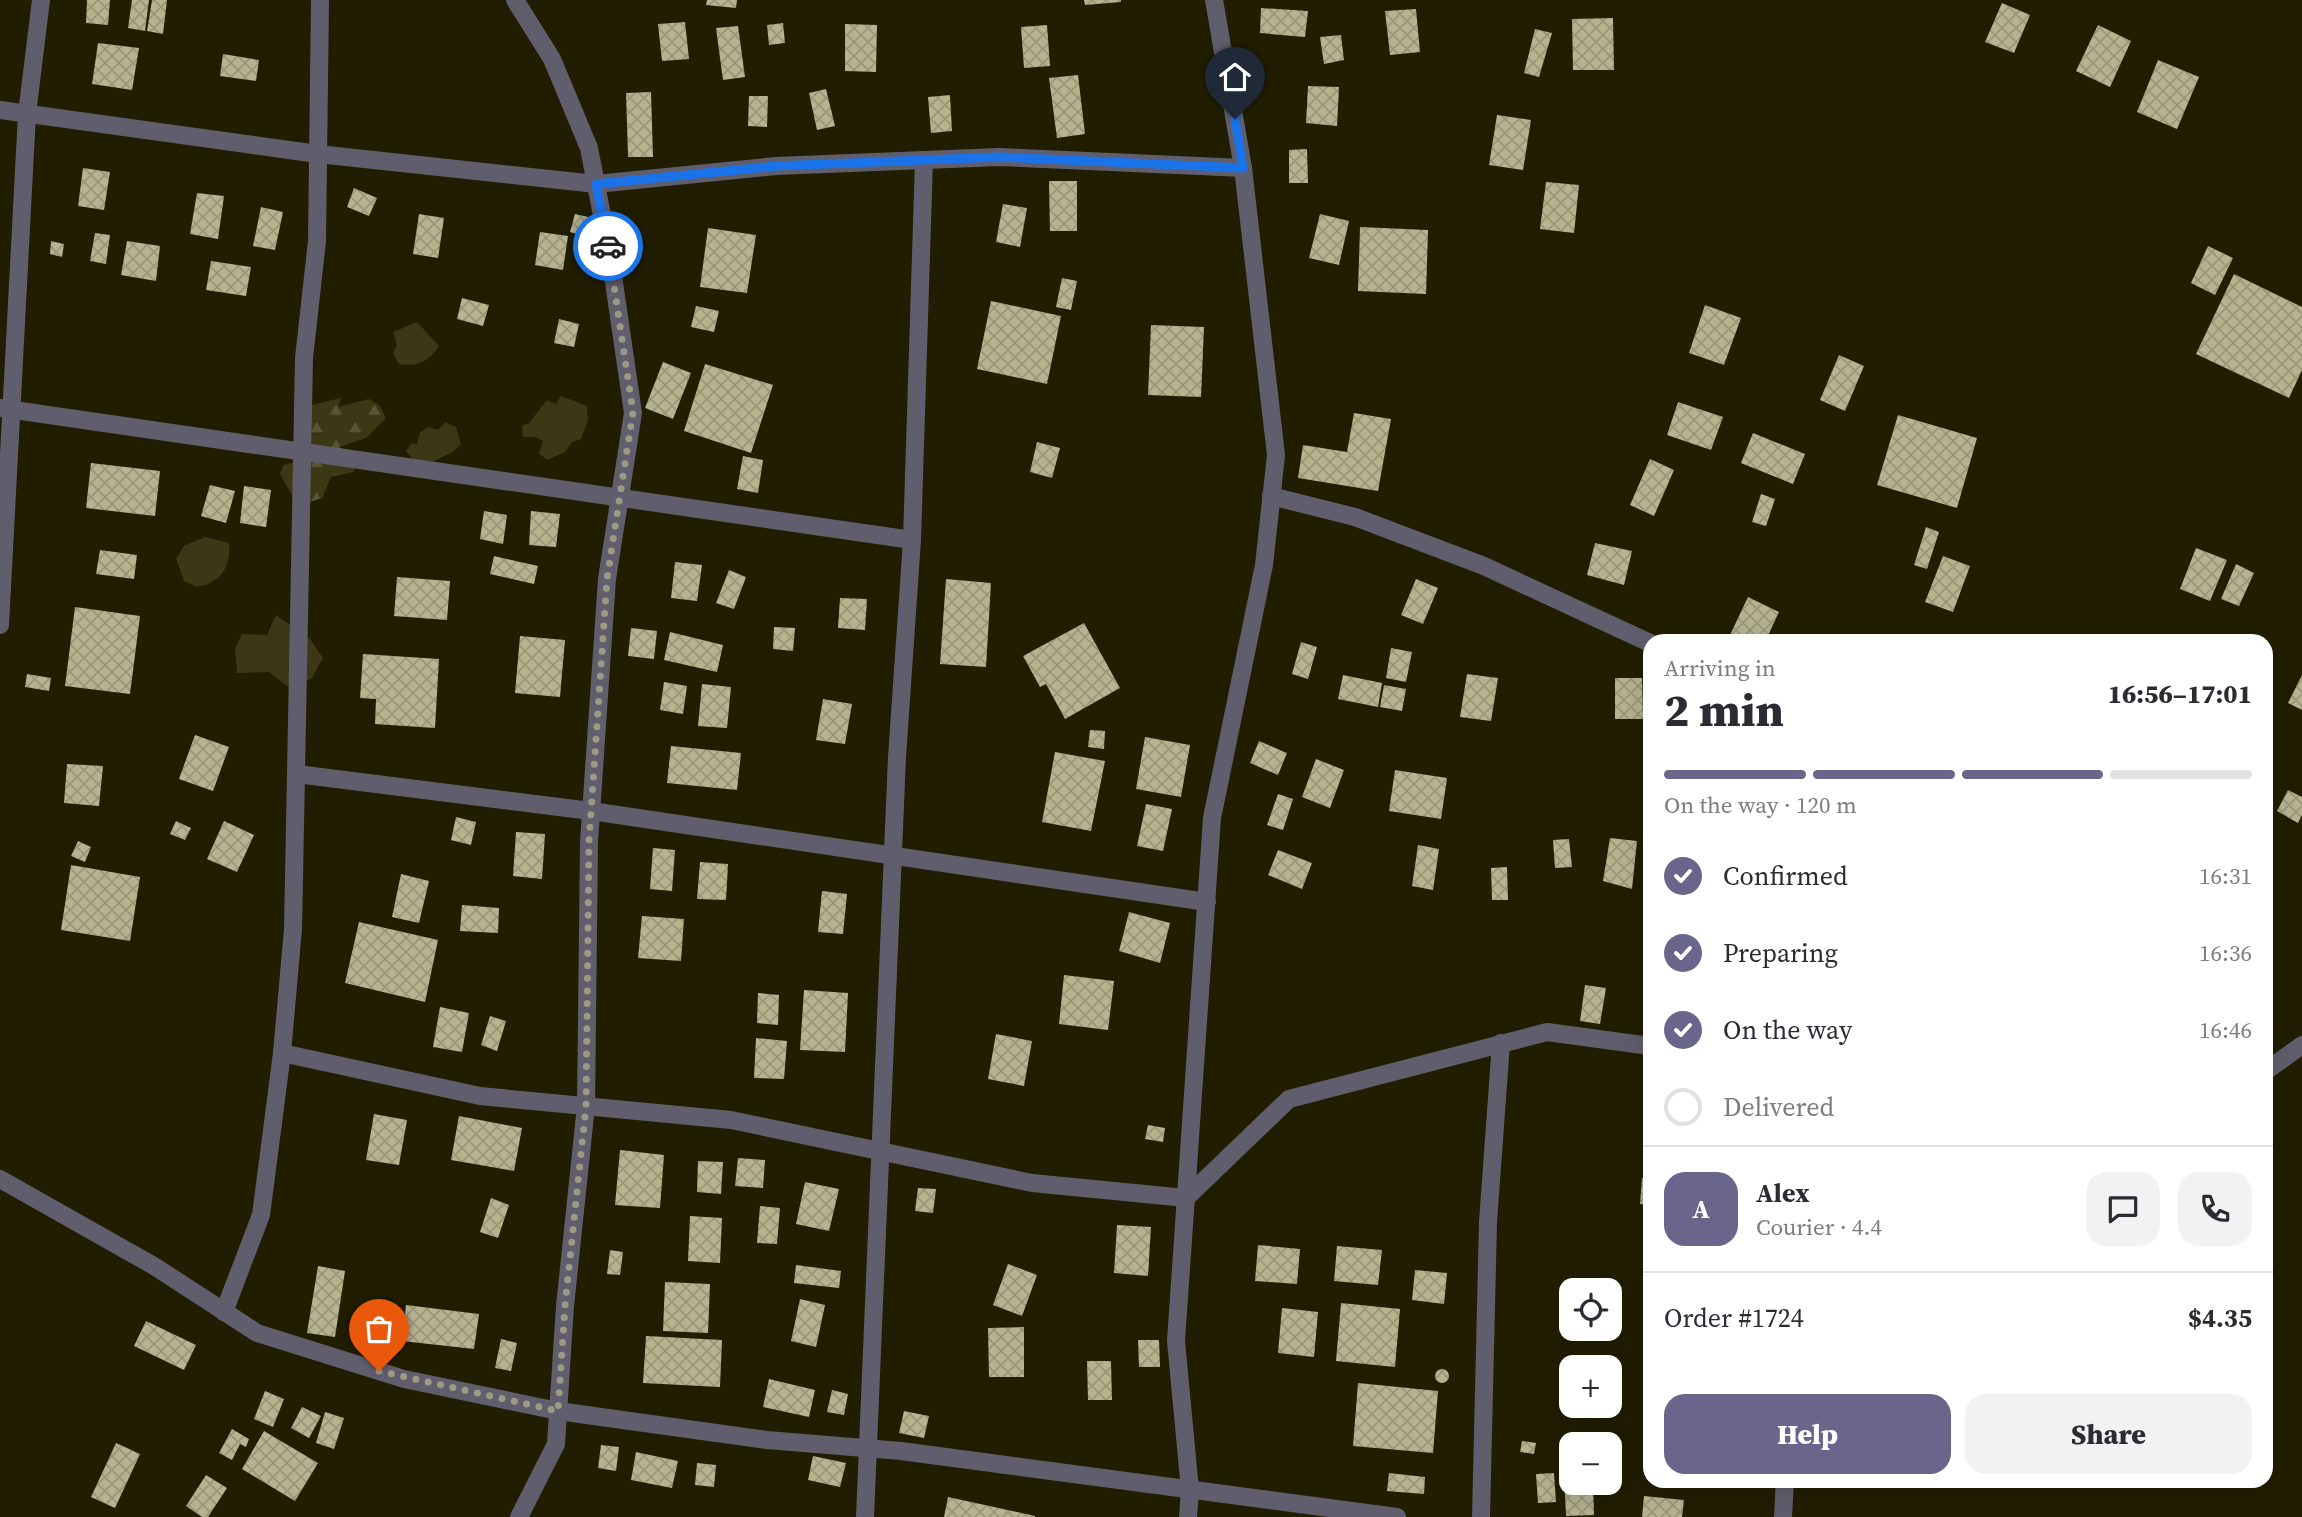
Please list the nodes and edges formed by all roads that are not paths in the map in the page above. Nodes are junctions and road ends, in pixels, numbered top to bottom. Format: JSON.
{"nodes":[{"id":1,"x":41,"y":0,"type":"edge"},
{"id":2,"x":320,"y":0,"type":"edge"},
{"id":3,"x":515,"y":0,"type":"edge"},
{"id":4,"x":1214,"y":0,"type":"edge"},
{"id":5,"x":0,"y":110,"type":"edge"},
{"id":6,"x":27,"y":114,"type":"junction"},
{"id":7,"x":318,"y":154,"type":"junction"},
{"id":8,"x":924,"y":160,"type":"junction"},
{"id":9,"x":1243,"y":168,"type":"junction"},
{"id":10,"x":596,"y":184,"type":"junction"},
{"id":11,"x":6,"y":409,"type":"edge"},
{"id":12,"x":303,"y":452,"type":"junction"},
{"id":13,"x":620,"y":496,"type":"junction"},
{"id":14,"x":1271,"y":496,"type":"junction"},
{"id":15,"x":912,"y":541,"type":"junction"},
{"id":16,"x":0,"y":625,"type":"edge"},
{"id":17,"x":1643,"y":640,"type":"edge"},
{"id":18,"x":297,"y":774,"type":"junction"},
{"id":19,"x":591,"y":811,"type":"junction"},
{"id":20,"x":893,"y":857,"type":"junction"},
{"id":21,"x":1207,"y":902,"type":"junction"},
{"id":22,"x":1501,"y":1044,"type":"junction"},
{"id":23,"x":1643,"y":1045,"type":"edge"},
{"id":24,"x":2302,"y":1045,"type":"edge"},
{"id":25,"x":282,"y":1053,"type":"junction"},
{"id":26,"x":2273,"y":1066,"type":"edge"},
{"id":27,"x":586,"y":1106,"type":"junction"},
{"id":28,"x":882,"y":1152,"type":"junction"},
{"id":29,"x":0,"y":1179,"type":"edge"},
{"id":30,"x":1186,"y":1198,"type":"junction"},
{"id":31,"x":224,"y":1312,"type":"junction"},
{"id":32,"x":558,"y":1411,"type":"junction"},
{"id":33,"x":868,"y":1448,"type":"junction"},
{"id":34,"x":1785,"y":1488,"type":"edge"},
{"id":35,"x":1190,"y":1490,"type":"junction"},
{"id":36,"x":519,"y":1517,"type":"edge"},
{"id":37,"x":865,"y":1517,"type":"edge"},
{"id":38,"x":1188,"y":1517,"type":"edge"},
{"id":39,"x":1396,"y":1517,"type":"edge"},
{"id":40,"x":1481,"y":1517,"type":"edge"},
{"id":41,"x":1783,"y":1517,"type":"edge"}],
"edges":[{"from":1,"to":6,"type":"street"},
{"from":2,"to":7,"type":"street"},
{"from":3,"to":10,"type":"street"},
{"from":4,"to":9,"type":"street"},
{"from":5,"to":6,"type":"street"},
{"from":6,"to":7,"type":"street"},
{"from":6,"to":11,"type":"street"},
{"from":7,"to":10,"type":"street"},
{"from":7,"to":12,"type":"street"},
{"from":8,"to":9,"type":"street"},
{"from":8,"to":10,"type":"street"},
{"from":8,"to":15,"type":"street"},
{"from":9,"to":14,"type":"street"},
{"from":10,"to":13,"type":"street"},
{"from":11,"to":12,"type":"street"},
{"from":11,"to":16,"type":"street"},
{"from":12,"to":13,"type":"street"},
{"from":12,"to":18,"type":"street"},
{"from":13,"to":15,"type":"street"},
{"from":13,"to":19,"type":"street"},
{"from":14,"to":17,"type":"street"},
{"from":14,"to":21,"type":"street"},
{"from":15,"to":20,"type":"street"},
{"from":18,"to":19,"type":"street"},
{"from":18,"to":25,"type":"street"},
{"from":19,"to":20,"type":"street"},
{"from":19,"to":27,"type":"street"},
{"from":20,"to":21,"type":"street"},
{"from":20,"to":28,"type":"street"},
{"from":21,"to":30,"type":"street"},
{"from":22,"to":23,"type":"street"},
{"from":22,"to":30,"type":"street"},
{"from":22,"to":40,"type":"street"},
{"from":24,"to":26,"type":"street"},
{"from":25,"to":27,"type":"street"},
{"from":25,"to":31,"type":"street"},
{"from":27,"to":28,"type":"street"},
{"from":27,"to":32,"type":"street"},
{"from":28,"to":30,"type":"street"},
{"from":28,"to":33,"type":"street"},
{"from":29,"to":31,"type":"street"},
{"from":30,"to":35,"type":"street"},
{"from":31,"to":32,"type":"street"},
{"from":32,"to":33,"type":"street"},
{"from":32,"to":36,"type":"street"},
{"from":33,"to":35,"type":"street"},
{"from":33,"to":37,"type":"street"},
{"from":34,"to":41,"type":"street"},
{"from":35,"to":38,"type":"street"},
{"from":35,"to":39,"type":"street"}]}
